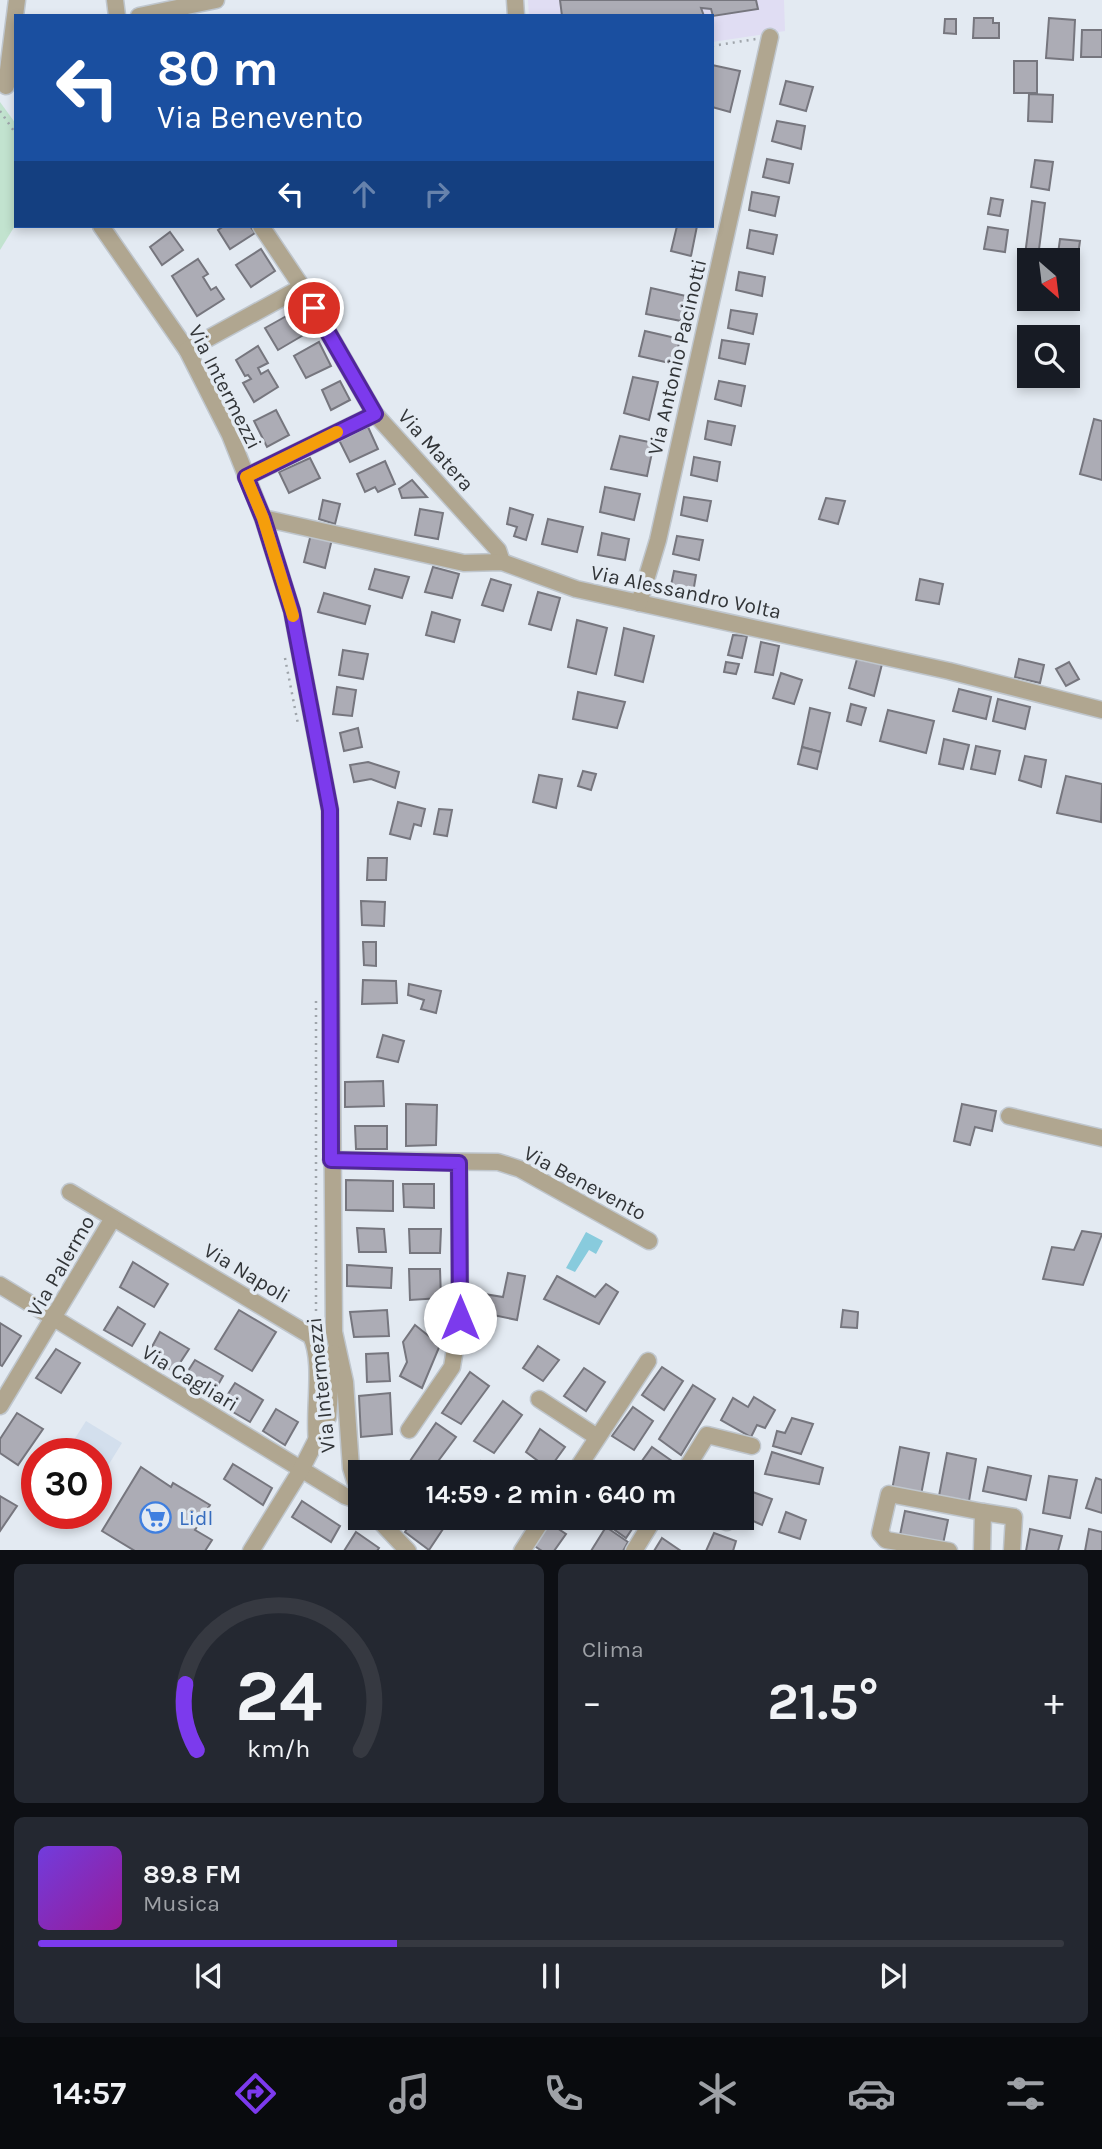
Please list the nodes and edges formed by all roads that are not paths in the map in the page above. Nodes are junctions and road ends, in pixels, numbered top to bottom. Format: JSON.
{"nodes":[{"id":1,"x":17,"y":0,"type":"edge"},
{"id":2,"x":216,"y":0,"type":"edge"},
{"id":3,"x":149,"y":14,"type":"edge"},
{"id":4,"x":770,"y":37,"type":"road end"},
{"id":5,"x":6,"y":40,"type":"edge"},
{"id":6,"x":3,"y":83,"type":"edge"},
{"id":7,"x":14,"y":97,"type":"edge"},
{"id":8,"x":102,"y":228,"type":"edge"},
{"id":9,"x":262,"y":228,"type":"edge"},
{"id":10,"x":302,"y":287,"type":"junction"},
{"id":11,"x":187,"y":350,"type":"junction"},
{"id":12,"x":375,"y":414,"type":"junction"},
{"id":13,"x":246,"y":477,"type":"junction"},
{"id":14,"x":263,"y":518,"type":"junction"},
{"id":15,"x":502,"y":562,"type":"junction"},
{"id":16,"x":639,"y":603,"type":"junction"},
{"id":17,"x":1102,"y":709,"type":"edge"},
{"id":18,"x":1009,"y":1116,"type":"dead end"},
{"id":19,"x":1102,"y":1138,"type":"edge"},
{"id":20,"x":331,"y":1160,"type":"junction"},
{"id":21,"x":459,"y":1163,"type":"junction"},
{"id":22,"x":70,"y":1192,"type":"dead end"},
{"id":23,"x":113,"y":1218,"type":"junction"},
{"id":24,"x":649,"y":1241,"type":"dead end"},
{"id":25,"x":0,"y":1285,"type":"edge"},
{"id":26,"x":55,"y":1320,"type":"junction"},
{"id":27,"x":334,"y":1332,"type":"junction"},
{"id":28,"x":648,"y":1361,"type":"dead end"},
{"id":29,"x":538,"y":1399,"type":"dead end"},
{"id":30,"x":0,"y":1406,"type":"edge"},
{"id":31,"x":409,"y":1430,"type":"dead end"},
{"id":32,"x":597,"y":1437,"type":"junction"},
{"id":33,"x":317,"y":1442,"type":"junction"},
{"id":34,"x":752,"y":1446,"type":"dead end"},
{"id":35,"x":350,"y":1460,"type":"edge"},
{"id":36,"x":583,"y":1460,"type":"edge"},
{"id":37,"x":691,"y":1460,"type":"edge"},
{"id":38,"x":302,"y":1470,"type":"junction"},
{"id":39,"x":348,"y":1497,"type":"edge"},
{"id":40,"x":983,"y":1512,"type":"junction"},
{"id":41,"x":389,"y":1530,"type":"edge"},
{"id":42,"x":535,"y":1530,"type":"edge"},
{"id":43,"x":647,"y":1530,"type":"edge"},
{"id":44,"x":251,"y":1550,"type":"edge"},
{"id":45,"x":408,"y":1550,"type":"edge"},
{"id":46,"x":522,"y":1550,"type":"edge"},
{"id":47,"x":634,"y":1550,"type":"edge"},
{"id":48,"x":949,"y":1550,"type":"edge"},
{"id":49,"x":982,"y":1550,"type":"edge"},
{"id":50,"x":1012,"y":1550,"type":"edge"}],
"edges":[{"from":1,"to":5,"type":"street"},
{"from":2,"to":3,"type":"street"},
{"from":4,"to":16,"type":"street","name":"Via Antonio Pacinotti"},
{"from":5,"to":6,"type":"street"},
{"from":6,"to":7,"type":"street"},
{"from":8,"to":11,"type":"street","name":"Via Intermezzi"},
{"from":9,"to":10,"type":"street"},
{"from":10,"to":11,"type":"street"},
{"from":10,"to":12,"type":"street"},
{"from":11,"to":13,"type":"street","name":"Via Intermezzi"},
{"from":12,"to":13,"type":"street","name":"Via Matera"},
{"from":12,"to":15,"type":"street","name":"Via Matera"},
{"from":13,"to":14,"type":"street","name":"Via Intermezzi"},
{"from":14,"to":15,"type":"street","name":"Via Alessandro Volta"},
{"from":14,"to":20,"type":"street","name":"Via Intermezzi"},
{"from":15,"to":16,"type":"street","name":"Via Alessandro Volta"},
{"from":16,"to":17,"type":"street","name":"Via Alessandro Volta"},
{"from":18,"to":19,"type":"street"},
{"from":20,"to":21,"type":"street","name":"Via Benevento"},
{"from":20,"to":27,"type":"street","name":"Via Intermezzi"},
{"from":21,"to":24,"type":"street","name":"Via Benevento"},
{"from":21,"to":31,"type":"street"},
{"from":22,"to":23,"type":"street","name":"Via Napoli"},
{"from":23,"to":26,"type":"street","name":"Via Palermo"},
{"from":23,"to":33,"type":"street","name":"Via Napoli"},
{"from":25,"to":26,"type":"street","name":"Via Cagliari"},
{"from":26,"to":30,"type":"street","name":"Via Palermo"},
{"from":26,"to":38,"type":"street","name":"Via Cagliari"},
{"from":27,"to":33,"type":"street"},
{"from":27,"to":35,"type":"street","name":"Via Intermezzi"},
{"from":28,"to":32,"type":"street"},
{"from":29,"to":32,"type":"street"},
{"from":32,"to":36,"type":"street"},
{"from":33,"to":38,"type":"street"},
{"from":34,"to":37,"type":"street"},
{"from":38,"to":39,"type":"street","name":"Via Cagliari"},
{"from":38,"to":44,"type":"street"},
{"from":40,"to":48,"type":"street"},
{"from":40,"to":49,"type":"street"},
{"from":40,"to":50,"type":"street"},
{"from":41,"to":45,"type":"street"},
{"from":42,"to":46,"type":"street"},
{"from":43,"to":47,"type":"street"}]}
